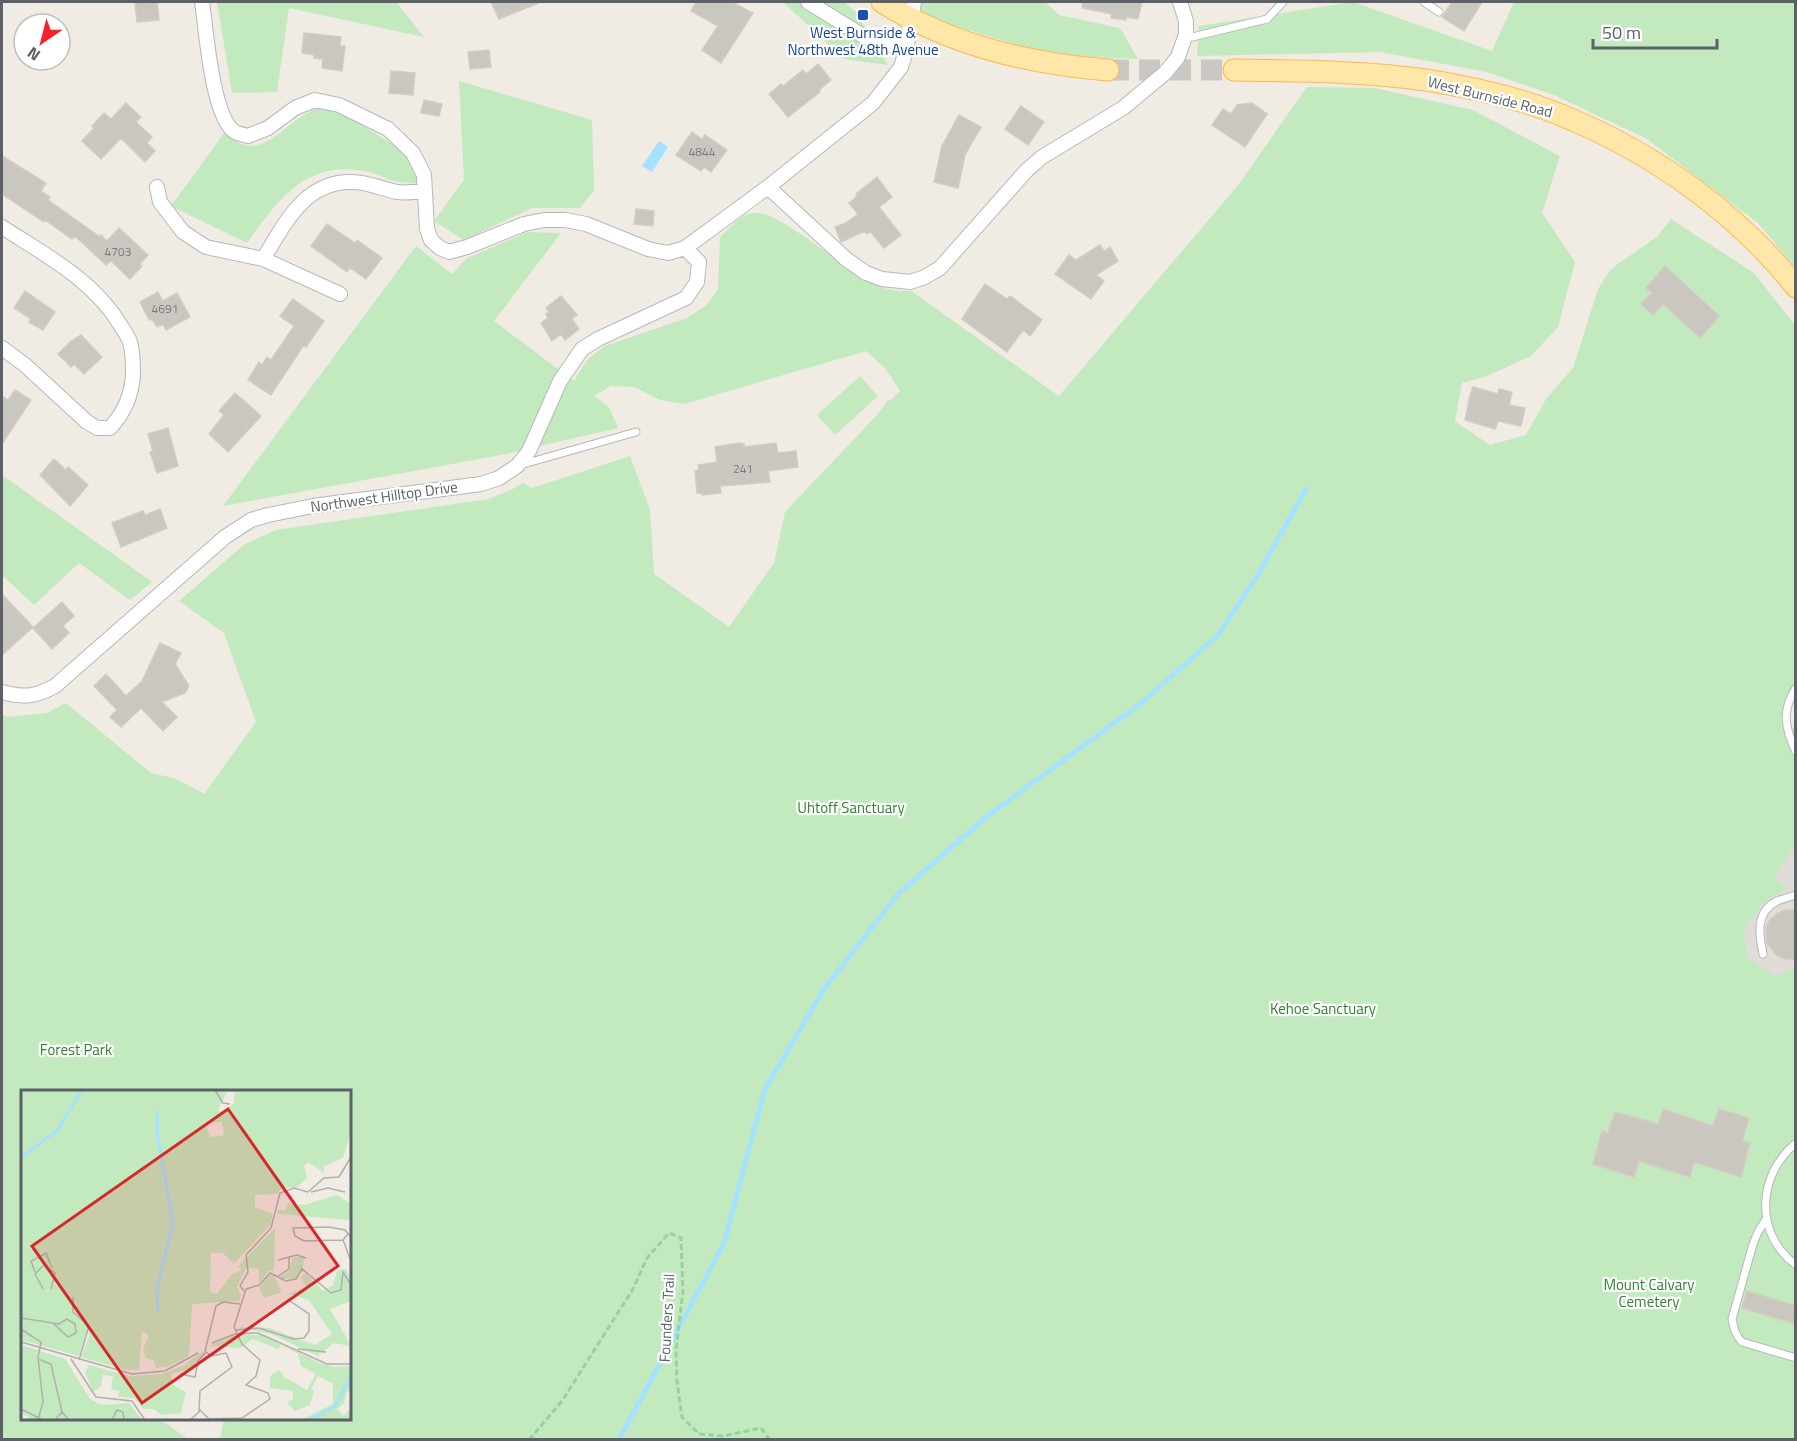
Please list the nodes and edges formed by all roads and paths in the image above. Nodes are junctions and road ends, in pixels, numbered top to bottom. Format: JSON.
{"nodes":[{"id":1,"x":202,"y":2,"type":"edge"},
{"id":2,"x":808,"y":2,"type":"edge"},
{"id":3,"x":882,"y":2,"type":"edge"},
{"id":4,"x":1179,"y":2,"type":"edge"},
{"id":5,"x":1283,"y":2,"type":"edge"},
{"id":6,"x":1424,"y":2,"type":"edge"},
{"id":7,"x":913,"y":10,"type":"edge"},
{"id":8,"x":1439,"y":12,"type":"dead end"},
{"id":9,"x":1184,"y":39,"type":"junction"},
{"id":10,"x":906,"y":50,"type":"junction"},
{"id":11,"x":1108,"y":70,"type":"tunnel mouth"},
{"id":12,"x":1234,"y":70,"type":"tunnel mouth"},
{"id":13,"x":157,"y":187,"type":"dead end"},
{"id":14,"x":768,"y":188,"type":"junction"},
{"id":15,"x":424,"y":191,"type":"junction"},
{"id":16,"x":2,"y":227,"type":"edge"},
{"id":17,"x":685,"y":248,"type":"junction"},
{"id":18,"x":263,"y":259,"type":"junction"},
{"id":19,"x":1796,"y":287,"type":"edge"},
{"id":20,"x":340,"y":294,"type":"dead end"},
{"id":21,"x":2,"y":348,"type":"edge"},
{"id":22,"x":636,"y":432,"type":"dead end"},
{"id":23,"x":517,"y":466,"type":"junction"},
{"id":24,"x":1796,"y":688,"type":"edge"},
{"id":25,"x":2,"y":692,"type":"edge"},
{"id":26,"x":1796,"y":752,"type":"edge"},
{"id":27,"x":1796,"y":895,"type":"edge"},
{"id":28,"x":1763,"y":954,"type":"dead end"},
{"id":29,"x":1796,"y":1143,"type":"edge"},
{"id":30,"x":1765,"y":1221,"type":"junction"},
{"id":31,"x":1796,"y":1265,"type":"edge"},
{"id":32,"x":1796,"y":1358,"type":"edge"},
{"id":33,"x":529,"y":1440,"type":"edge"},
{"id":34,"x":770,"y":1440,"type":"edge"}],
"edges":[{"from":1,"to":15,"type":"street"},
{"from":2,"to":10,"type":"street"},
{"from":3,"to":7,"type":"main road"},
{"from":4,"to":9,"type":"street"},
{"from":5,"to":9,"type":"lane"},
{"from":6,"to":8,"type":"lane"},
{"from":7,"to":10,"type":"street"},
{"from":7,"to":11,"type":"main road"},
{"from":9,"to":14,"type":"street"},
{"from":10,"to":14,"type":"street"},
{"from":12,"to":19,"type":"main road","name":"West Burnside Road"},
{"from":13,"to":18,"type":"street"},
{"from":14,"to":17,"type":"street"},
{"from":15,"to":17,"type":"street"},
{"from":15,"to":18,"type":"street"},
{"from":16,"to":21,"type":"street"},
{"from":17,"to":23,"type":"street","name":"Northwest Hilltop Drive"},
{"from":18,"to":20,"type":"street"},
{"from":22,"to":23,"type":"lane"},
{"from":23,"to":25,"type":"street","name":"Northwest Hilltop Drive"},
{"from":24,"to":26,"type":"lane"},
{"from":27,"to":28,"type":"lane"},
{"from":29,"to":30,"type":"lane"},
{"from":30,"to":31,"type":"lane"},
{"from":30,"to":32,"type":"lane"},
{"from":33,"to":34,"type":"path","name":"Founders Trail"}]}
